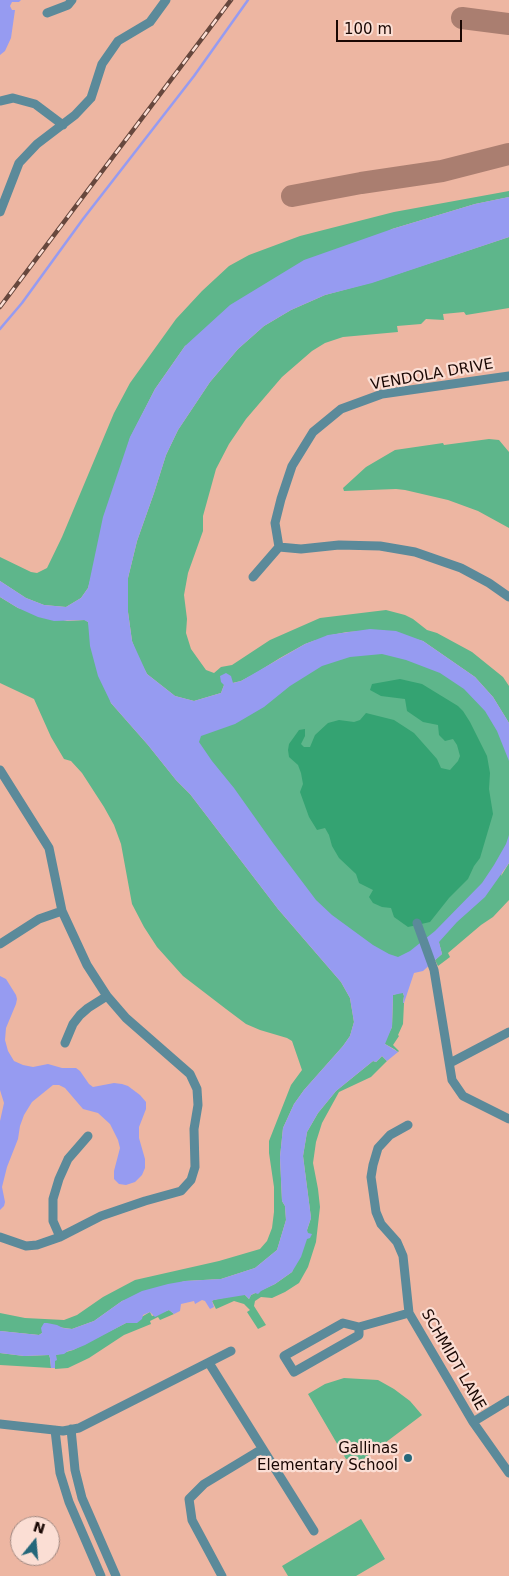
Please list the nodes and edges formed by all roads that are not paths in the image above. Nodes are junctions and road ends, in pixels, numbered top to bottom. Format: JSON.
{"nodes":[{"id":1,"x":72,"y":0,"type":"edge"},
{"id":2,"x":166,"y":0,"type":"edge"},
{"id":3,"x":46,"y":13,"type":"dead end"},
{"id":4,"x":0,"y":101,"type":"edge"},
{"id":5,"x":63,"y":125,"type":"junction"},
{"id":6,"x":1,"y":206,"type":"edge"},
{"id":7,"x":509,"y":376,"type":"edge"},
{"id":8,"x":279,"y":547,"type":"junction"},
{"id":9,"x":253,"y":577,"type":"dead end"},
{"id":10,"x":509,"y":597,"type":"edge"},
{"id":11,"x":0,"y":770,"type":"edge"},
{"id":12,"x":62,"y":911,"type":"junction"},
{"id":13,"x":417,"y":923,"type":"dead end"},
{"id":14,"x":0,"y":944,"type":"edge"},
{"id":15,"x":107,"y":996,"type":"junction"},
{"id":16,"x":509,"y":1032,"type":"edge"},
{"id":17,"x":65,"y":1043,"type":"dead end"},
{"id":18,"x":450,"y":1063,"type":"junction"},
{"id":19,"x":509,"y":1120,"type":"edge"},
{"id":20,"x":408,"y":1125,"type":"dead end"},
{"id":21,"x":88,"y":1136,"type":"dead end"},
{"id":22,"x":0,"y":1237,"type":"edge"},
{"id":23,"x":60,"y":1237,"type":"junction"},
{"id":24,"x":409,"y":1313,"type":"junction"},
{"id":25,"x":359,"y":1327,"type":"junction"},
{"id":26,"x":231,"y":1351,"type":"dead end"},
{"id":27,"x":209,"y":1363,"type":"junction"},
{"id":28,"x":509,"y":1400,"type":"edge"},
{"id":29,"x":473,"y":1422,"type":"junction"},
{"id":30,"x":0,"y":1424,"type":"edge"},
{"id":31,"x":55,"y":1430,"type":"junction"},
{"id":32,"x":70,"y":1430,"type":"junction"},
{"id":33,"x":262,"y":1449,"type":"junction"},
{"id":34,"x":509,"y":1473,"type":"edge"},
{"id":35,"x":314,"y":1531,"type":"dead end"},
{"id":36,"x":101,"y":1576,"type":"edge"},
{"id":37,"x":116,"y":1576,"type":"edge"},
{"id":38,"x":222,"y":1576,"type":"edge"}],
"edges":[{"from":1,"to":3,"type":"street"},
{"from":2,"to":5,"type":"street"},
{"from":4,"to":5,"type":"street"},
{"from":5,"to":6,"type":"street"},
{"from":7,"to":8,"type":"street","name":"VENDOLA DRIVE"},
{"from":8,"to":9,"type":"street"},
{"from":8,"to":10,"type":"street"},
{"from":11,"to":12,"type":"street"},
{"from":12,"to":14,"type":"street"},
{"from":12,"to":15,"type":"street"},
{"from":13,"to":18,"type":"street"},
{"from":15,"to":17,"type":"street"},
{"from":15,"to":23,"type":"street"},
{"from":16,"to":18,"type":"street"},
{"from":18,"to":19,"type":"street"},
{"from":20,"to":24,"type":"street","name":"SCHMIDT LANE"},
{"from":21,"to":23,"type":"street"},
{"from":22,"to":23,"type":"street"},
{"from":24,"to":25,"type":"street"},
{"from":24,"to":29,"type":"street","name":"SCHMIDT LANE"},
{"from":25,"to":25,"type":"street"},
{"from":26,"to":27,"type":"street"},
{"from":27,"to":32,"type":"street"},
{"from":27,"to":33,"type":"street"},
{"from":28,"to":29,"type":"street"},
{"from":29,"to":34,"type":"street","name":"SCHMIDT LANE"},
{"from":30,"to":31,"type":"street"},
{"from":31,"to":32,"type":"street"},
{"from":31,"to":36,"type":"street"},
{"from":32,"to":37,"type":"street"},
{"from":33,"to":35,"type":"street"},
{"from":33,"to":38,"type":"street"}]}
